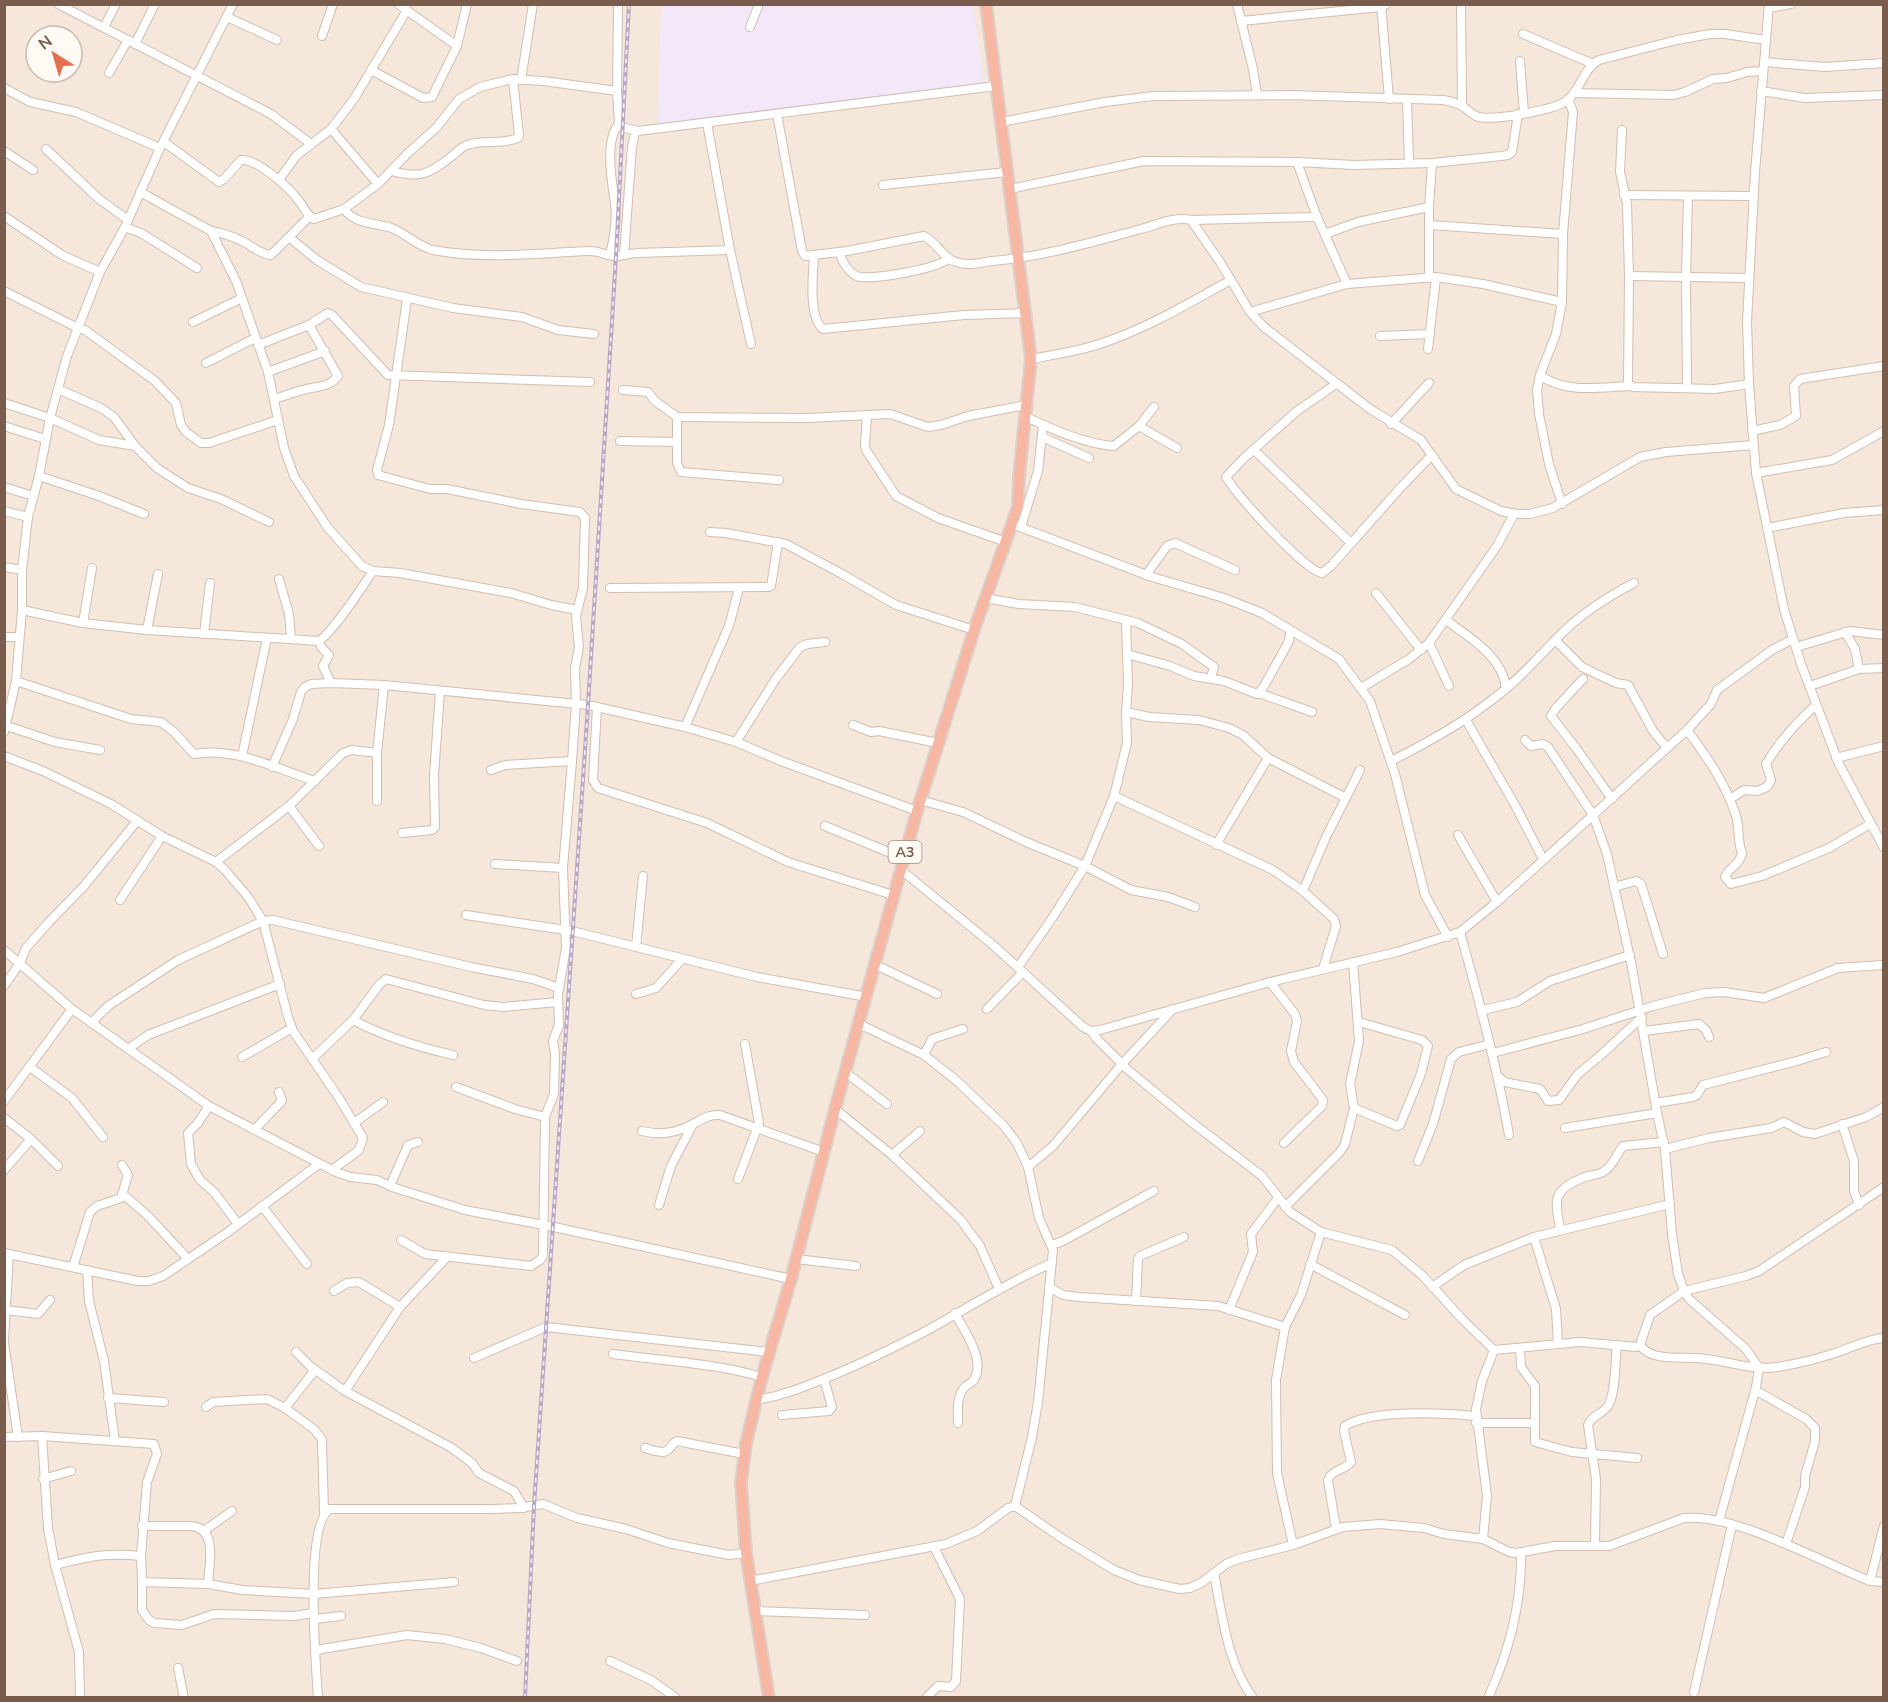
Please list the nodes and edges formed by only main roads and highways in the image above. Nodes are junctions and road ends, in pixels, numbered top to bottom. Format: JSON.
{"nodes":[{"id":1,"x":986,"y":4,"type":"edge"},
{"id":2,"x":769,"y":1698,"type":"edge"}],
"edges":[{"from":1,"to":2,"type":"highway","number":"A3"}]}
